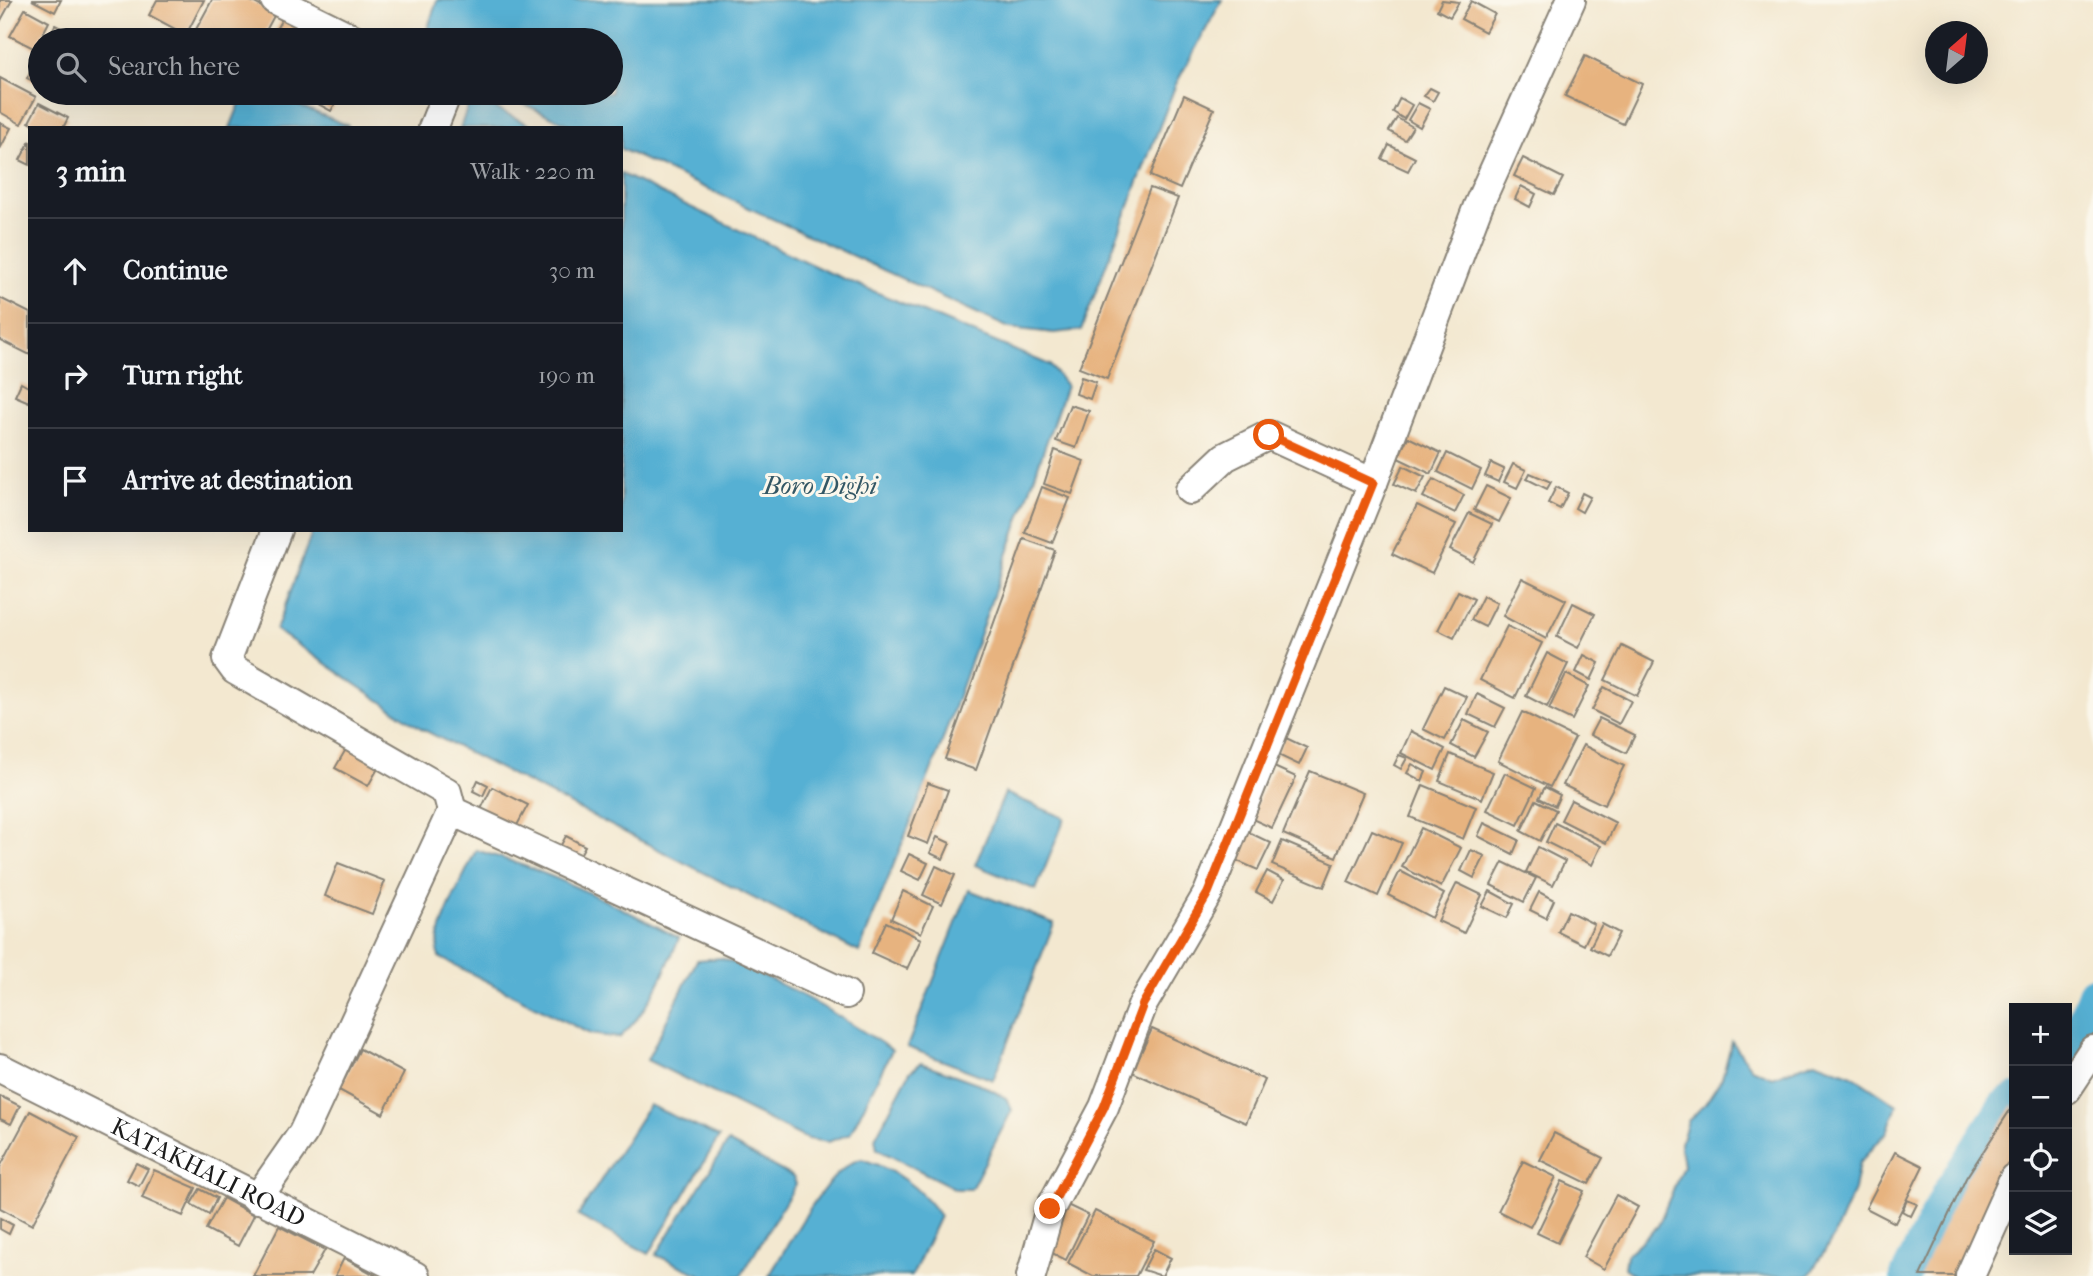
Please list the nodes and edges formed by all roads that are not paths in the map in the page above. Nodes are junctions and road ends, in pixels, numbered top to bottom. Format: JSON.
{"nodes":[{"id":1,"x":275,"y":0,"type":"edge"},
{"id":2,"x":1571,"y":0,"type":"edge"},
{"id":3,"x":332,"y":28,"type":"edge"},
{"id":4,"x":442,"y":105,"type":"edge"},
{"id":5,"x":434,"y":126,"type":"edge"},
{"id":6,"x":1373,"y":483,"type":"junction"},
{"id":7,"x":1190,"y":491,"type":"dead end"},
{"id":8,"x":276,"y":532,"type":"edge"},
{"id":9,"x":452,"y":811,"type":"junction"},
{"id":10,"x":846,"y":994,"type":"dead end"},
{"id":11,"x":2093,"y":1050,"type":"edge"},
{"id":12,"x":0,"y":1068,"type":"edge"},
{"id":13,"x":2072,"y":1082,"type":"edge"},
{"id":14,"x":2009,"y":1189,"type":"edge"},
{"id":15,"x":257,"y":1199,"type":"junction"},
{"id":16,"x":415,"y":1276,"type":"edge"},
{"id":17,"x":1031,"y":1276,"type":"edge"},
{"id":18,"x":1970,"y":1276,"type":"edge"}],
"edges":[{"from":1,"to":3,"type":"street"},
{"from":2,"to":6,"type":"street"},
{"from":4,"to":5,"type":"street"},
{"from":6,"to":7,"type":"street"},
{"from":6,"to":17,"type":"street"},
{"from":8,"to":9,"type":"street"},
{"from":9,"to":10,"type":"street"},
{"from":9,"to":15,"type":"street"},
{"from":11,"to":13,"type":"street"},
{"from":12,"to":15,"type":"street","name":"KATAKHALI ROAD"},
{"from":14,"to":18,"type":"street"},
{"from":15,"to":16,"type":"street","name":"KATAKHALI ROAD"}]}
